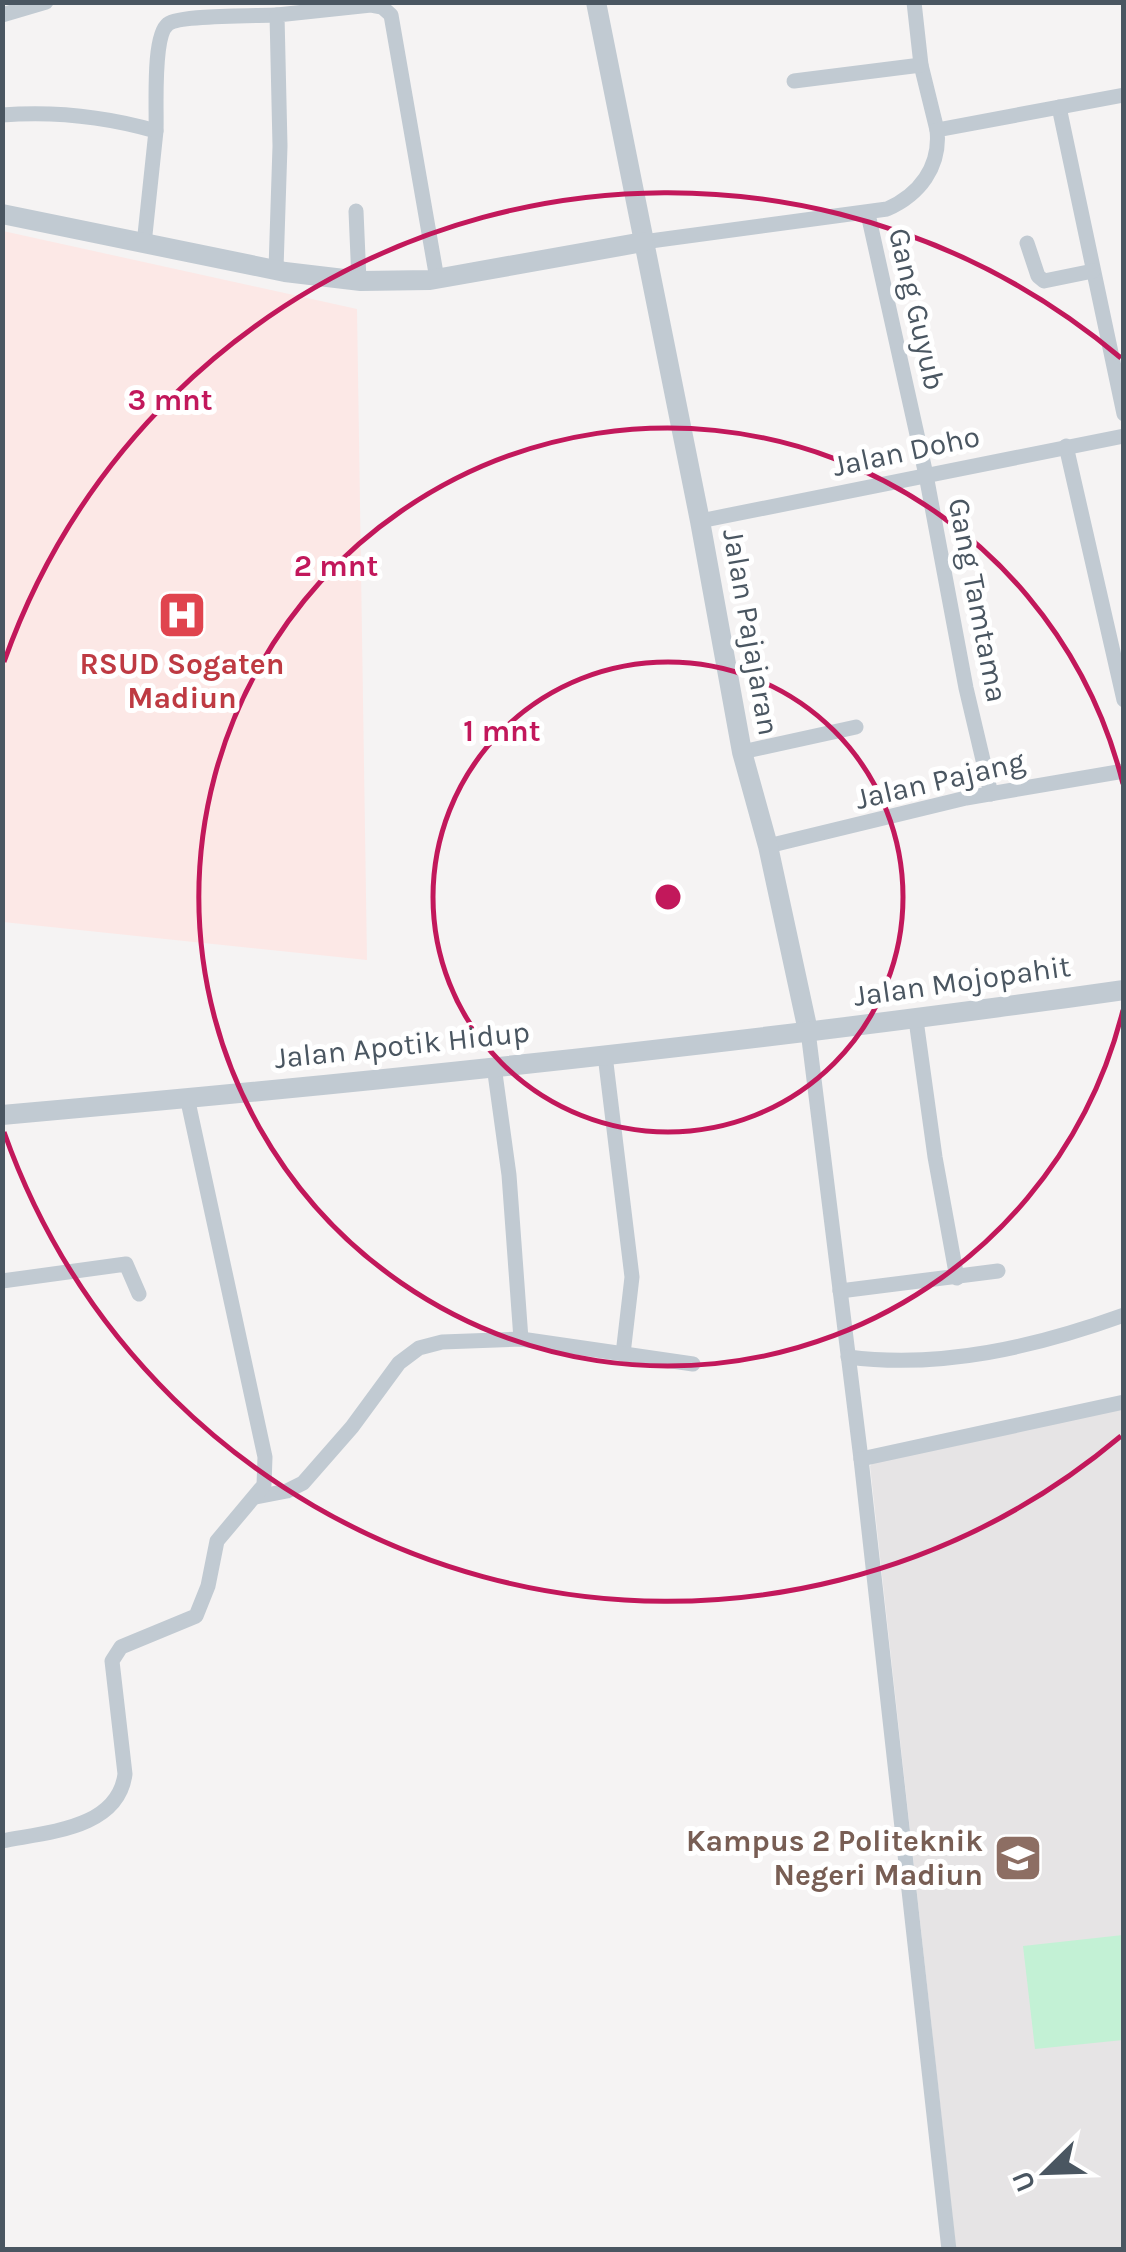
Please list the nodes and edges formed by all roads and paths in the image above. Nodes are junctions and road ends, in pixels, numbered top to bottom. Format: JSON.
{"nodes":[{"id":1,"x":46,"y":2,"type":"edge"},
{"id":2,"x":596,"y":2,"type":"edge"},
{"id":3,"x":914,"y":2,"type":"edge"},
{"id":4,"x":2,"y":15,"type":"edge"},
{"id":5,"x":277,"y":15,"type":"junction"},
{"id":6,"x":921,"y":65,"type":"junction"},
{"id":7,"x":794,"y":81,"type":"dead end"},
{"id":8,"x":1124,"y":95,"type":"edge"},
{"id":9,"x":1059,"y":107,"type":"junction"},
{"id":10,"x":2,"y":115,"type":"edge"},
{"id":11,"x":936,"y":130,"type":"junction"},
{"id":12,"x":156,"y":131,"type":"junction"},
{"id":13,"x":356,"y":211,"type":"dead end"},
{"id":14,"x":2,"y":214,"type":"edge"},
{"id":15,"x":868,"y":214,"type":"junction"},
{"id":16,"x":644,"y":242,"type":"junction"},
{"id":17,"x":1027,"y":243,"type":"dead end"},
{"id":18,"x":144,"y":244,"type":"junction"},
{"id":19,"x":276,"y":269,"type":"junction"},
{"id":20,"x":1093,"y":271,"type":"junction"},
{"id":21,"x":437,"y":279,"type":"junction"},
{"id":22,"x":359,"y":281,"type":"junction"},
{"id":23,"x":1124,"y":414,"type":"edge"},
{"id":24,"x":1124,"y":436,"type":"edge"},
{"id":25,"x":1066,"y":446,"type":"junction"},
{"id":26,"x":926,"y":474,"type":"junction"},
{"id":27,"x":700,"y":521,"type":"junction"},
{"id":28,"x":1124,"y":700,"type":"edge"},
{"id":29,"x":856,"y":727,"type":"dead end"},
{"id":30,"x":742,"y":752,"type":"junction"},
{"id":31,"x":1124,"y":772,"type":"edge"},
{"id":32,"x":991,"y":794,"type":"junction"},
{"id":33,"x":768,"y":846,"type":"junction"},
{"id":34,"x":1124,"y":990,"type":"edge"},
{"id":35,"x":916,"y":1020,"type":"junction"},
{"id":36,"x":808,"y":1031,"type":"junction"},
{"id":37,"x":604,"y":1055,"type":"junction"},
{"id":38,"x":494,"y":1066,"type":"junction"},
{"id":39,"x":186,"y":1097,"type":"junction"},
{"id":40,"x":2,"y":1115,"type":"edge"},
{"id":41,"x":998,"y":1271,"type":"dead end"},
{"id":42,"x":957,"y":1278,"type":"junction"},
{"id":43,"x":2,"y":1281,"type":"edge"},
{"id":44,"x":840,"y":1291,"type":"junction"},
{"id":45,"x":139,"y":1294,"type":"dead end"},
{"id":46,"x":1124,"y":1315,"type":"edge"},
{"id":47,"x":521,"y":1339,"type":"junction"},
{"id":48,"x":623,"y":1354,"type":"junction"},
{"id":49,"x":848,"y":1356,"type":"junction"},
{"id":50,"x":693,"y":1364,"type":"dead end"},
{"id":51,"x":1124,"y":1402,"type":"edge"},
{"id":52,"x":861,"y":1459,"type":"junction"},
{"id":53,"x":256,"y":1497,"type":"junction"},
{"id":54,"x":2,"y":1841,"type":"edge"},
{"id":55,"x":949,"y":2250,"type":"edge"}],
"edges":[{"from":1,"to":4,"type":"street"},
{"from":2,"to":16,"type":"street","name":"Jalan Pajajaran"},
{"from":3,"to":6,"type":"street"},
{"from":5,"to":12,"type":"street"},
{"from":5,"to":19,"type":"street"},
{"from":5,"to":21,"type":"street"},
{"from":6,"to":7,"type":"street"},
{"from":6,"to":11,"type":"street"},
{"from":8,"to":9,"type":"street"},
{"from":9,"to":11,"type":"street"},
{"from":9,"to":20,"type":"street"},
{"from":10,"to":12,"type":"street"},
{"from":11,"to":15,"type":"street"},
{"from":12,"to":18,"type":"street"},
{"from":13,"to":22,"type":"street"},
{"from":14,"to":18,"type":"street"},
{"from":15,"to":16,"type":"street"},
{"from":15,"to":26,"type":"street","name":"Gang Guyub"},
{"from":16,"to":21,"type":"street"},
{"from":16,"to":27,"type":"street","name":"Jalan Pajajaran"},
{"from":17,"to":20,"type":"street"},
{"from":18,"to":19,"type":"street"},
{"from":19,"to":22,"type":"street"},
{"from":20,"to":23,"type":"street"},
{"from":21,"to":22,"type":"street"},
{"from":24,"to":25,"type":"street","name":"Jalan Doho"},
{"from":25,"to":26,"type":"street","name":"Jalan Doho"},
{"from":25,"to":28,"type":"street"},
{"from":26,"to":27,"type":"street","name":"Jalan Doho"},
{"from":26,"to":32,"type":"street","name":"Gang Tamtama"},
{"from":27,"to":30,"type":"street","name":"Jalan Pajajaran"},
{"from":29,"to":30,"type":"street"},
{"from":30,"to":33,"type":"street","name":"Jalan Pajajaran"},
{"from":31,"to":32,"type":"street","name":"Jalan Pajang"},
{"from":32,"to":33,"type":"street","name":"Jalan Pajang"},
{"from":33,"to":36,"type":"street","name":"Jalan Pajajaran"},
{"from":34,"to":35,"type":"street","name":"Jalan Mojopahit"},
{"from":35,"to":36,"type":"street","name":"Jalan Mojopahit"},
{"from":35,"to":42,"type":"street"},
{"from":36,"to":37,"type":"street","name":"Jalan Apotik Hidup"},
{"from":36,"to":44,"type":"street"},
{"from":37,"to":38,"type":"street","name":"Jalan Apotik Hidup"},
{"from":37,"to":48,"type":"street"},
{"from":38,"to":39,"type":"street","name":"Jalan Apotik Hidup"},
{"from":38,"to":47,"type":"street"},
{"from":39,"to":40,"type":"street","name":"Jalan Apotik Hidup"},
{"from":39,"to":53,"type":"street"},
{"from":41,"to":42,"type":"street"},
{"from":42,"to":44,"type":"street"},
{"from":43,"to":45,"type":"street"},
{"from":44,"to":49,"type":"street"},
{"from":46,"to":49,"type":"street"},
{"from":47,"to":48,"type":"street"},
{"from":47,"to":53,"type":"street"},
{"from":48,"to":50,"type":"street"},
{"from":49,"to":52,"type":"street"},
{"from":51,"to":52,"type":"street"},
{"from":52,"to":55,"type":"street"},
{"from":53,"to":54,"type":"street"}]}
